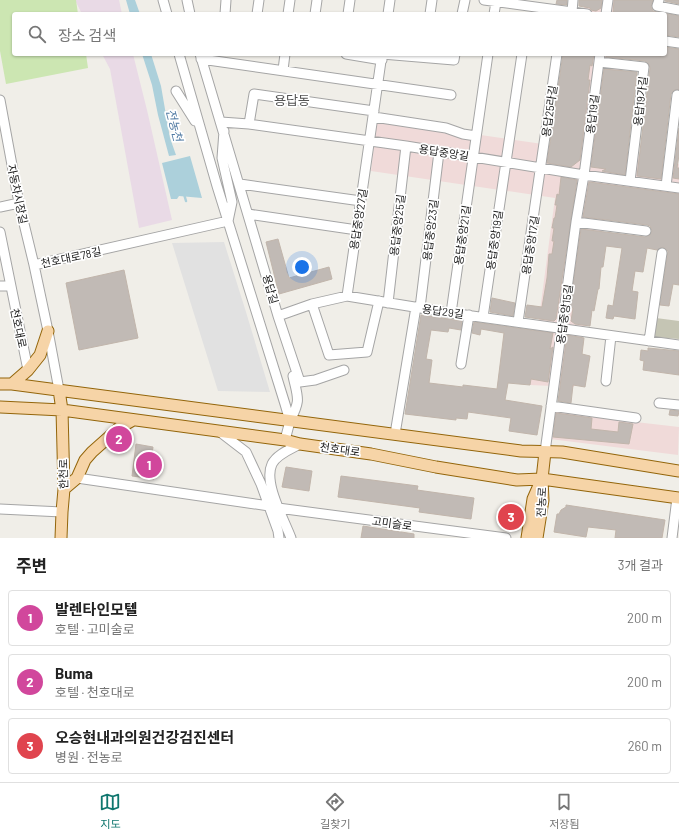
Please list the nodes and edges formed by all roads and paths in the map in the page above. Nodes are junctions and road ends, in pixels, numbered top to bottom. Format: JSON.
{"nodes":[{"id":1,"x":163,"y":0,"type":"edge"},
{"id":2,"x":187,"y":0,"type":"edge"},
{"id":3,"x":226,"y":0,"type":"edge"},
{"id":4,"x":259,"y":0,"type":"edge"},
{"id":5,"x":290,"y":0,"type":"edge"},
{"id":6,"x":317,"y":0,"type":"edge"},
{"id":7,"x":350,"y":0,"type":"edge"},
{"id":8,"x":390,"y":0,"type":"edge"},
{"id":9,"x":432,"y":0,"type":"edge"},
{"id":10,"x":465,"y":0,"type":"edge"},
{"id":11,"x":484,"y":0,"type":"edge"},
{"id":12,"x":573,"y":0,"type":"edge"},
{"id":13,"x":608,"y":0,"type":"edge"},
{"id":14,"x":659,"y":0,"type":"edge"},
{"id":15,"x":496,"y":2,"type":"junction"},
{"id":16,"x":514,"y":2,"type":"edge"},
{"id":17,"x":529,"y":10,"type":"edge"},
{"id":18,"x":679,"y":10,"type":"edge"},
{"id":19,"x":166,"y":12,"type":"edge"},
{"id":20,"x":190,"y":12,"type":"edge"},
{"id":21,"x":225,"y":12,"type":"edge"},
{"id":22,"x":257,"y":12,"type":"edge"},
{"id":23,"x":288,"y":12,"type":"edge"},
{"id":24,"x":315,"y":12,"type":"edge"},
{"id":25,"x":348,"y":12,"type":"edge"},
{"id":26,"x":388,"y":12,"type":"edge"},
{"id":27,"x":430,"y":12,"type":"edge"},
{"id":28,"x":462,"y":12,"type":"edge"},
{"id":29,"x":494,"y":12,"type":"edge"},
{"id":30,"x":566,"y":12,"type":"edge"},
{"id":31,"x":606,"y":12,"type":"edge"},
{"id":32,"x":667,"y":41,"type":"edge"},
{"id":33,"x":679,"y":43,"type":"edge"},
{"id":34,"x":180,"y":56,"type":"edge"},
{"id":35,"x":201,"y":56,"type":"edge"},
{"id":36,"x":285,"y":56,"type":"edge"},
{"id":37,"x":382,"y":56,"type":"edge"},
{"id":38,"x":423,"y":56,"type":"edge"},
{"id":39,"x":455,"y":56,"type":"edge"},
{"id":40,"x":488,"y":56,"type":"edge"},
{"id":41,"x":522,"y":56,"type":"edge"},
{"id":42,"x":557,"y":56,"type":"edge"},
{"id":43,"x":599,"y":58,"type":"edge"},
{"id":44,"x":283,"y":70,"type":"junction"},
{"id":45,"x":378,"y":85,"type":"junction"},
{"id":46,"x":176,"y":91,"type":"dead end"},
{"id":47,"x":451,"y":94,"type":"dead end"},
{"id":48,"x":677,"y":95,"type":"dead end"},
{"id":49,"x":0,"y":100,"type":"edge"},
{"id":50,"x":374,"y":114,"type":"junction"},
{"id":51,"x":249,"y":124,"type":"junction"},
{"id":52,"x":223,"y":127,"type":"junction"},
{"id":53,"x":200,"y":129,"type":"junction"},
{"id":54,"x":476,"y":136,"type":"junction"},
{"id":55,"x":370,"y":142,"type":"junction"},
{"id":56,"x":406,"y":146,"type":"junction"},
{"id":57,"x":439,"y":152,"type":"junction"},
{"id":58,"x":473,"y":157,"type":"junction"},
{"id":59,"x":505,"y":162,"type":"junction"},
{"id":60,"x":541,"y":168,"type":"junction"},
{"id":61,"x":584,"y":175,"type":"junction"},
{"id":62,"x":630,"y":181,"type":"junction"},
{"id":63,"x":240,"y":184,"type":"junction"},
{"id":64,"x":666,"y":186,"type":"junction"},
{"id":65,"x":679,"y":188,"type":"edge"},
{"id":66,"x":361,"y":202,"type":"junction"},
{"id":67,"x":19,"y":203,"type":"junction"},
{"id":68,"x":0,"y":207,"type":"edge"},
{"id":69,"x":248,"y":214,"type":"junction"},
{"id":70,"x":228,"y":221,"type":"junction"},
{"id":71,"x":576,"y":222,"type":"junction"},
{"id":72,"x":357,"y":230,"type":"junction"},
{"id":73,"x":646,"y":231,"type":"dead end"},
{"id":74,"x":0,"y":232,"type":"edge"},
{"id":75,"x":662,"y":253,"type":"dead end"},
{"id":76,"x":34,"y":265,"type":"junction"},
{"id":77,"x":0,"y":286,"type":"edge"},
{"id":78,"x":10,"y":286,"type":"junction"},
{"id":79,"x":347,"y":296,"type":"junction"},
{"id":80,"x":383,"y":302,"type":"junction"},
{"id":81,"x":312,"y":304,"type":"junction"},
{"id":82,"x":418,"y":308,"type":"junction"},
{"id":83,"x":451,"y":313,"type":"junction"},
{"id":84,"x":469,"y":315,"type":"junction"},
{"id":85,"x":278,"y":316,"type":"junction"},
{"id":86,"x":483,"y":317,"type":"junction"},
{"id":87,"x":518,"y":322,"type":"junction"},
{"id":88,"x":562,"y":329,"type":"junction"},
{"id":89,"x":48,"y":331,"type":"junction"},
{"id":90,"x":611,"y":336,"type":"junction"},
{"id":91,"x":649,"y":342,"type":"junction"},
{"id":92,"x":679,"y":345,"type":"edge"},
{"id":93,"x":461,"y":364,"type":"dead end"},
{"id":94,"x":294,"y":365,"type":"junction"},
{"id":95,"x":28,"y":370,"type":"junction"},
{"id":96,"x":344,"y":370,"type":"dead end"},
{"id":97,"x":606,"y":381,"type":"dead end"},
{"id":98,"x":0,"y":384,"type":"edge"},
{"id":99,"x":12,"y":384,"type":"junction"},
{"id":100,"x":59,"y":390,"type":"junction"},
{"id":101,"x":659,"y":403,"type":"dead end"},
{"id":102,"x":679,"y":405,"type":"edge"},
{"id":103,"x":551,"y":406,"type":"junction"},
{"id":104,"x":0,"y":407,"type":"edge"},
{"id":105,"x":62,"y":410,"type":"junction"},
{"id":106,"x":636,"y":418,"type":"dead end"},
{"id":107,"x":133,"y":420,"type":"junction"},
{"id":108,"x":290,"y":421,"type":"junction"},
{"id":109,"x":220,"y":432,"type":"junction"},
{"id":110,"x":395,"y":434,"type":"junction"},
{"id":111,"x":285,"y":440,"type":"junction"},
{"id":112,"x":300,"y":444,"type":"junction"},
{"id":113,"x":545,"y":452,"type":"junction"},
{"id":114,"x":679,"y":471,"type":"edge"},
{"id":115,"x":77,"y":478,"type":"junction"},
{"id":116,"x":542,"y":479,"type":"junction"},
{"id":117,"x":64,"y":489,"type":"junction"},
{"id":118,"x":268,"y":492,"type":"junction"},
{"id":119,"x":678,"y":498,"type":"edge"},
{"id":120,"x":273,"y":507,"type":"junction"},
{"id":121,"x":0,"y":509,"type":"edge"},
{"id":122,"x":62,"y":512,"type":"junction"},
{"id":123,"x":278,"y":537,"type":"edge"},
{"id":124,"x":61,"y":538,"type":"edge"},
{"id":125,"x":291,"y":538,"type":"edge"},
{"id":126,"x":506,"y":538,"type":"edge"},
{"id":127,"x":527,"y":538,"type":"edge"},
{"id":128,"x":537,"y":538,"type":"edge"},
{"id":129,"x":672,"y":538,"type":"edge"}],
"edges":[{"from":1,"to":19,"type":"street"},
{"from":2,"to":20,"type":"street"},
{"from":3,"to":21,"type":"street"},
{"from":4,"to":22,"type":"street"},
{"from":5,"to":23,"type":"street"},
{"from":6,"to":24,"type":"street"},
{"from":7,"to":25,"type":"street"},
{"from":8,"to":26,"type":"street"},
{"from":9,"to":27,"type":"street"},
{"from":10,"to":28,"type":"street"},
{"from":11,"to":15,"type":"street"},
{"from":12,"to":30,"type":"street"},
{"from":13,"to":31,"type":"street"},
{"from":14,"to":18,"type":"street"},
{"from":15,"to":16,"type":"street"},
{"from":15,"to":29,"type":"street"},
{"from":16,"to":17,"type":"street"},
{"from":17,"to":30,"type":"street"},
{"from":32,"to":33,"type":"street"},
{"from":34,"to":53,"type":"street"},
{"from":35,"to":44,"type":"street"},
{"from":35,"to":52,"type":"street","name":"용답길"},
{"from":36,"to":44,"type":"street"},
{"from":37,"to":38,"type":"street"},
{"from":37,"to":45,"type":"street","name":"용답중앙27길"},
{"from":38,"to":39,"type":"street"},
{"from":40,"to":54,"type":"street","name":"용답중앙21길"},
{"from":41,"to":59,"type":"street","name":"용답중앙19길"},
{"from":42,"to":60,"type":"street","name":"용답25라길"},
{"from":43,"to":61,"type":"street","name":"용답19길"},
{"from":43,"to":62,"type":"street","name":"용답19가길"},
{"from":44,"to":45,"type":"street"},
{"from":45,"to":47,"type":"street"},
{"from":45,"to":50,"type":"street","name":"용답중앙27길"},
{"from":46,"to":53,"type":"street"},
{"from":48,"to":64,"type":"street"},
{"from":49,"to":67,"type":"street","name":"자동차시장길"},
{"from":50,"to":51,"type":"street"},
{"from":50,"to":54,"type":"street"},
{"from":50,"to":55,"type":"street","name":"용답중앙27길"},
{"from":51,"to":52,"type":"street","name":"용답중앙길"},
{"from":51,"to":55,"type":"street","name":"용답중앙길"},
{"from":52,"to":63,"type":"street","name":"용답길"},
{"from":52,"to":70,"type":"street"},
{"from":53,"to":70,"type":"street"},
{"from":54,"to":58,"type":"street","name":"용답중앙21길"},
{"from":55,"to":56,"type":"street","name":"용답중앙길"},
{"from":55,"to":66,"type":"street","name":"용답중앙27길"},
{"from":56,"to":57,"type":"street","name":"용답중앙길"},
{"from":56,"to":80,"type":"street","name":"용답중앙25길"},
{"from":57,"to":58,"type":"street","name":"용답중앙길"},
{"from":57,"to":82,"type":"street","name":"용답중앙23길"},
{"from":58,"to":59,"type":"street","name":"용답중앙길"},
{"from":58,"to":83,"type":"street","name":"용답중앙21길"},
{"from":59,"to":60,"type":"street","name":"용답중앙길"},
{"from":59,"to":86,"type":"street","name":"용답중앙19길"},
{"from":60,"to":61,"type":"street","name":"용답중앙길"},
{"from":60,"to":87,"type":"street","name":"용답중앙17길"},
{"from":61,"to":62,"type":"street","name":"용답중앙길"},
{"from":61,"to":71,"type":"street","name":"용답중앙15길"},
{"from":62,"to":64,"type":"street","name":"용답중앙길"},
{"from":63,"to":66,"type":"street"},
{"from":63,"to":69,"type":"street","name":"용답길"},
{"from":64,"to":65,"type":"street","name":"용답중앙길"},
{"from":66,"to":72,"type":"street","name":"용답중앙27길"},
{"from":67,"to":68,"type":"street"},
{"from":67,"to":76,"type":"street","name":"자동차시장길"},
{"from":69,"to":72,"type":"street"},
{"from":69,"to":85,"type":"street","name":"용답길"},
{"from":70,"to":76,"type":"street","name":"천호대로78길"},
{"from":70,"to":108,"type":"street"},
{"from":71,"to":73,"type":"street"},
{"from":71,"to":88,"type":"street","name":"용답중앙15길"},
{"from":72,"to":79,"type":"street","name":"용답중앙27길"},
{"from":74,"to":78,"type":"street","name":"천호대로"},
{"from":75,"to":91,"type":"street"},
{"from":76,"to":89,"type":"street","name":"천호대로78길"},
{"from":77,"to":78,"type":"street"},
{"from":78,"to":95,"type":"street","name":"천호대로"},
{"from":79,"to":80,"type":"street","name":"용답29길"},
{"from":79,"to":81,"type":"street","name":"용답29길"},
{"from":80,"to":81,"type":"street","name":"용답중앙25길"},
{"from":80,"to":82,"type":"street","name":"용답29길"},
{"from":81,"to":85,"type":"street","name":"용답29길"},
{"from":82,"to":83,"type":"street","name":"용답29길"},
{"from":82,"to":110,"type":"street","name":"용답중앙23길"},
{"from":83,"to":84,"type":"street","name":"용답29길"},
{"from":84,"to":86,"type":"street","name":"용답29길"},
{"from":84,"to":93,"type":"street"},
{"from":85,"to":94,"type":"street","name":"용답길"},
{"from":86,"to":87,"type":"street","name":"용답29길"},
{"from":87,"to":88,"type":"street","name":"용답29길"},
{"from":88,"to":90,"type":"street","name":"용답29길"},
{"from":88,"to":103,"type":"street","name":"용답중앙15길"},
{"from":89,"to":95,"type":"main road"},
{"from":89,"to":100,"type":"street","name":"천호대로78길"},
{"from":90,"to":91,"type":"street","name":"용답29길"},
{"from":90,"to":97,"type":"street"},
{"from":91,"to":92,"type":"street","name":"용답29길"},
{"from":94,"to":96,"type":"street"},
{"from":94,"to":108,"type":"street"},
{"from":95,"to":99,"type":"main road"},
{"from":98,"to":99,"type":"main road","name":"천호대로"},
{"from":99,"to":100,"type":"main road","name":"천호대로"},
{"from":100,"to":105,"type":"main road","name":"천호대로78길"},
{"from":100,"to":108,"type":"main road","name":"천호대로"},
{"from":101,"to":102,"type":"street"},
{"from":103,"to":106,"type":"street"},
{"from":103,"to":113,"type":"street","name":"용답중앙15길"},
{"from":104,"to":105,"type":"main road","name":"천호대로"},
{"from":105,"to":107,"type":"main road","name":"천호대로"},
{"from":105,"to":117,"type":"main road","name":"한천로"},
{"from":107,"to":109,"type":"main road","name":"천호대로"},
{"from":107,"to":115,"type":"main road"},
{"from":108,"to":110,"type":"main road","name":"천호대로"},
{"from":108,"to":111,"type":"street"},
{"from":109,"to":111,"type":"main road","name":"천호대로"},
{"from":109,"to":118,"type":"street"},
{"from":110,"to":113,"type":"main road","name":"천호대로"},
{"from":111,"to":112,"type":"main road","name":"천호대로"},
{"from":112,"to":116,"type":"main road","name":"천호대로"},
{"from":112,"to":118,"type":"street"},
{"from":113,"to":114,"type":"main road","name":"천호대로"},
{"from":113,"to":116,"type":"main road","name":"용답중앙15길"},
{"from":115,"to":117,"type":"main road"},
{"from":115,"to":120,"type":"street","name":"고미술로"},
{"from":116,"to":119,"type":"main road","name":"천호대로"},
{"from":116,"to":127,"type":"main road","name":"전농로"},
{"from":116,"to":128,"type":"main road","name":"전농로"},
{"from":117,"to":122,"type":"main road","name":"한천로"},
{"from":118,"to":120,"type":"street"},
{"from":119,"to":129,"type":"street"},
{"from":120,"to":123,"type":"street"},
{"from":120,"to":125,"type":"street"},
{"from":120,"to":126,"type":"street","name":"고미술로"},
{"from":121,"to":122,"type":"street"},
{"from":122,"to":124,"type":"main road","name":"한천로"}]}
